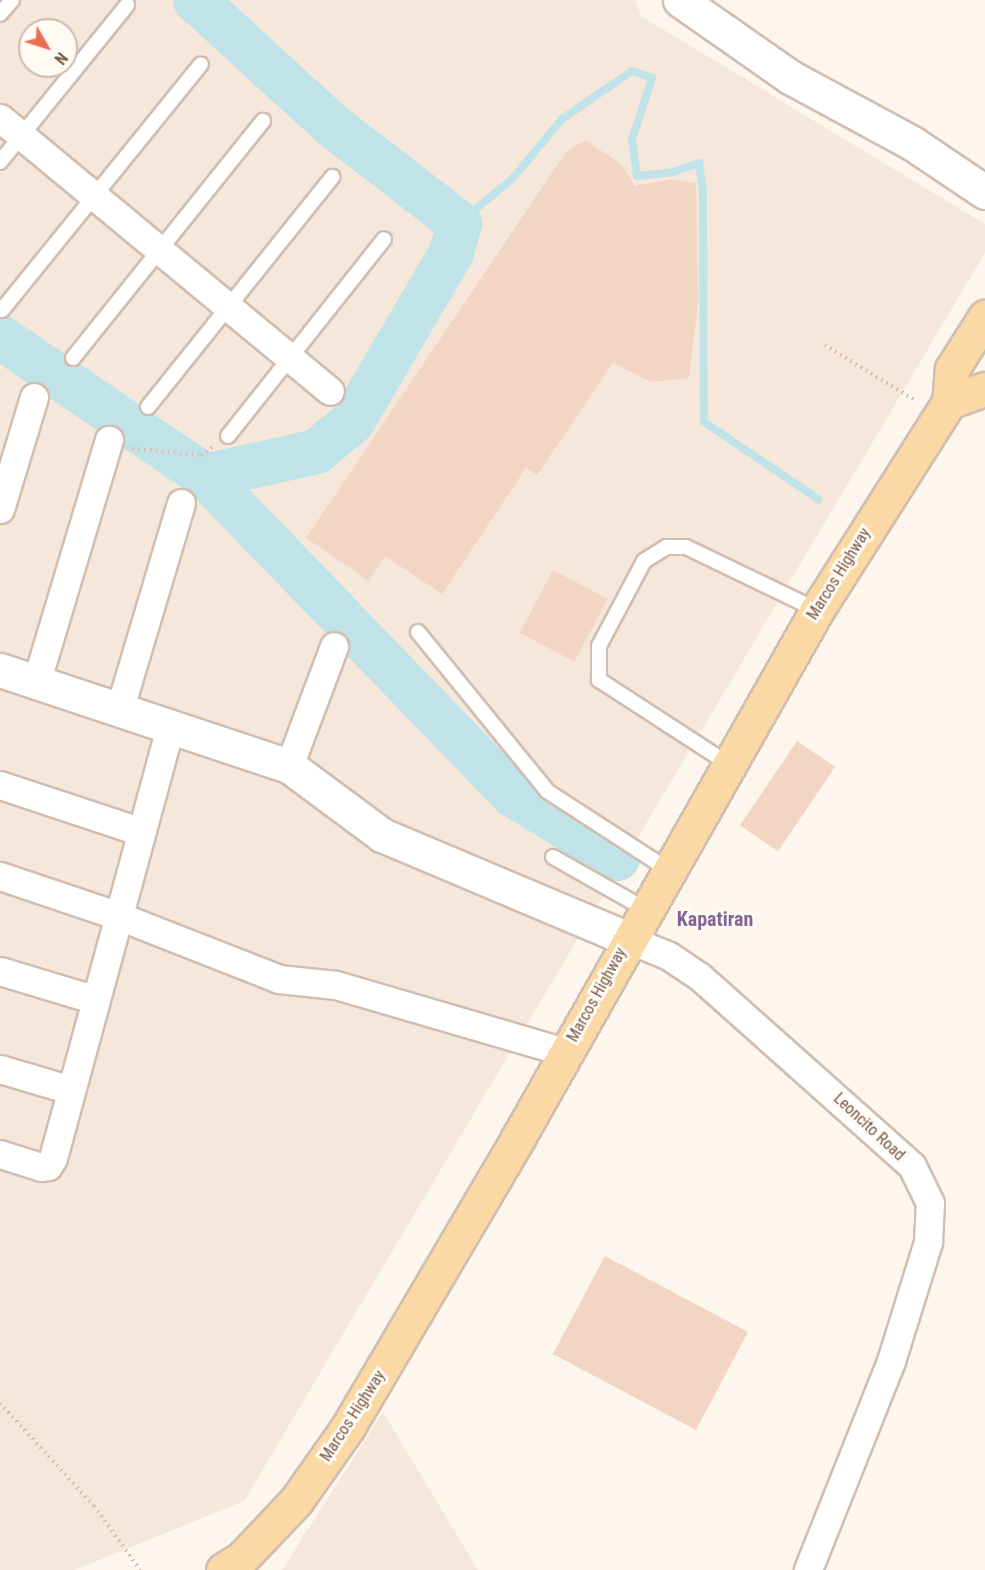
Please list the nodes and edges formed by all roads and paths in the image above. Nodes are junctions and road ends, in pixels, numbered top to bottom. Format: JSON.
{"nodes":[{"id":1,"x":12,"y":0,"type":"edge"},
{"id":2,"x":680,"y":0,"type":"edge"},
{"id":3,"x":127,"y":4,"type":"dead end"},
{"id":4,"x":0,"y":15,"type":"edge"},
{"id":5,"x":201,"y":64,"type":"dead end"},
{"id":6,"x":0,"y":118,"type":"edge"},
{"id":7,"x":263,"y":120,"type":"dead end"},
{"id":8,"x":22,"y":135,"type":"junction"},
{"id":9,"x":0,"y":162,"type":"edge"},
{"id":10,"x":332,"y":177,"type":"dead end"},
{"id":11,"x":985,"y":192,"type":"edge"},
{"id":12,"x":93,"y":194,"type":"junction"},
{"id":13,"x":384,"y":239,"type":"dead end"},
{"id":14,"x":160,"y":249,"type":"junction"},
{"id":15,"x":229,"y":307,"type":"junction"},
{"id":16,"x":2,"y":310,"type":"dead end"},
{"id":17,"x":985,"y":317,"type":"edge"},
{"id":18,"x":825,"y":345,"type":"dead end"},
{"id":19,"x":73,"y":358,"type":"dead end"},
{"id":20,"x":290,"y":358,"type":"junction"},
{"id":21,"x":985,"y":389,"type":"edge"},
{"id":22,"x":330,"y":391,"type":"dead end"},
{"id":23,"x":34,"y":398,"type":"dead end"},
{"id":24,"x":148,"y":407,"type":"dead end"},
{"id":25,"x":944,"y":409,"type":"junction"},
{"id":26,"x":228,"y":436,"type":"dead end"},
{"id":27,"x":109,"y":440,"type":"dead end"},
{"id":28,"x":137,"y":451,"type":"dead end"},
{"id":29,"x":201,"y":455,"type":"dead end"},
{"id":30,"x":181,"y":503,"type":"dead end"},
{"id":31,"x":0,"y":509,"type":"edge"},
{"id":32,"x":816,"y":610,"type":"junction"},
{"id":33,"x":418,"y":632,"type":"dead end"},
{"id":34,"x":334,"y":646,"type":"dead end"},
{"id":35,"x":0,"y":670,"type":"edge"},
{"id":36,"x":36,"y":683,"type":"junction"},
{"id":37,"x":119,"y":711,"type":"junction"},
{"id":38,"x":170,"y":727,"type":"junction"},
{"id":39,"x":727,"y":763,"type":"junction"},
{"id":40,"x":289,"y":766,"type":"junction"},
{"id":41,"x":0,"y":785,"type":"edge"},
{"id":42,"x":139,"y":831,"type":"junction"},
{"id":43,"x":553,"y":857,"type":"dead end"},
{"id":44,"x":667,"y":870,"type":"junction"},
{"id":45,"x":0,"y":876,"type":"edge"},
{"id":46,"x":645,"y":909,"type":"junction"},
{"id":47,"x":116,"y":915,"type":"junction"},
{"id":48,"x":628,"y":939,"type":"junction"},
{"id":49,"x":0,"y":971,"type":"edge"},
{"id":50,"x":93,"y":999,"type":"junction"},
{"id":51,"x":565,"y":1052,"type":"junction"},
{"id":52,"x":0,"y":1069,"type":"edge"},
{"id":53,"x":71,"y":1090,"type":"junction"},
{"id":54,"x":0,"y":1154,"type":"edge"},
{"id":55,"x":0,"y":1403,"type":"edge"},
{"id":56,"x":140,"y":1570,"type":"edge"},
{"id":57,"x":223,"y":1570,"type":"edge"},
{"id":58,"x":808,"y":1570,"type":"edge"}],
"edges":[{"from":1,"to":4,"type":"lane"},
{"from":2,"to":11,"type":"street"},
{"from":3,"to":8,"type":"lane"},
{"from":5,"to":12,"type":"lane"},
{"from":6,"to":8,"type":"street"},
{"from":7,"to":14,"type":"lane"},
{"from":8,"to":9,"type":"lane"},
{"from":8,"to":12,"type":"street"},
{"from":10,"to":15,"type":"lane"},
{"from":12,"to":14,"type":"street"},
{"from":12,"to":16,"type":"lane"},
{"from":13,"to":20,"type":"lane"},
{"from":14,"to":15,"type":"street"},
{"from":14,"to":19,"type":"lane"},
{"from":15,"to":20,"type":"street"},
{"from":15,"to":24,"type":"lane"},
{"from":17,"to":25,"type":"main road","name":"Marcos Highway"},
{"from":18,"to":25,"type":"path"},
{"from":20,"to":22,"type":"street"},
{"from":20,"to":26,"type":"lane"},
{"from":21,"to":25,"type":"main road"},
{"from":23,"to":31,"type":"street"},
{"from":25,"to":32,"type":"main road","name":"Marcos Highway"},
{"from":27,"to":36,"type":"street"},
{"from":28,"to":29,"type":"path"},
{"from":30,"to":37,"type":"street"},
{"from":32,"to":39,"type":"main road","name":"Marcos Highway"},
{"from":32,"to":39,"type":"lane"},
{"from":33,"to":44,"type":"lane"},
{"from":34,"to":40,"type":"street"},
{"from":35,"to":36,"type":"street"},
{"from":36,"to":37,"type":"street"},
{"from":37,"to":38,"type":"street"},
{"from":38,"to":40,"type":"street"},
{"from":38,"to":42,"type":"street"},
{"from":39,"to":44,"type":"main road","name":"Marcos Highway"},
{"from":40,"to":48,"type":"street"},
{"from":41,"to":42,"type":"street"},
{"from":42,"to":47,"type":"street"},
{"from":43,"to":46,"type":"lane"},
{"from":44,"to":46,"type":"main road","name":"Marcos Highway"},
{"from":45,"to":47,"type":"street"},
{"from":46,"to":48,"type":"main road","name":"Marcos Highway"},
{"from":47,"to":50,"type":"street"},
{"from":47,"to":51,"type":"street"},
{"from":48,"to":51,"type":"main road","name":"Marcos Highway"},
{"from":48,"to":58,"type":"street","name":"Leoncito Road"},
{"from":49,"to":50,"type":"street"},
{"from":50,"to":53,"type":"street"},
{"from":51,"to":57,"type":"main road","name":"Marcos Highway"},
{"from":52,"to":53,"type":"street"},
{"from":53,"to":54,"type":"street"},
{"from":55,"to":56,"type":"path"}]}
